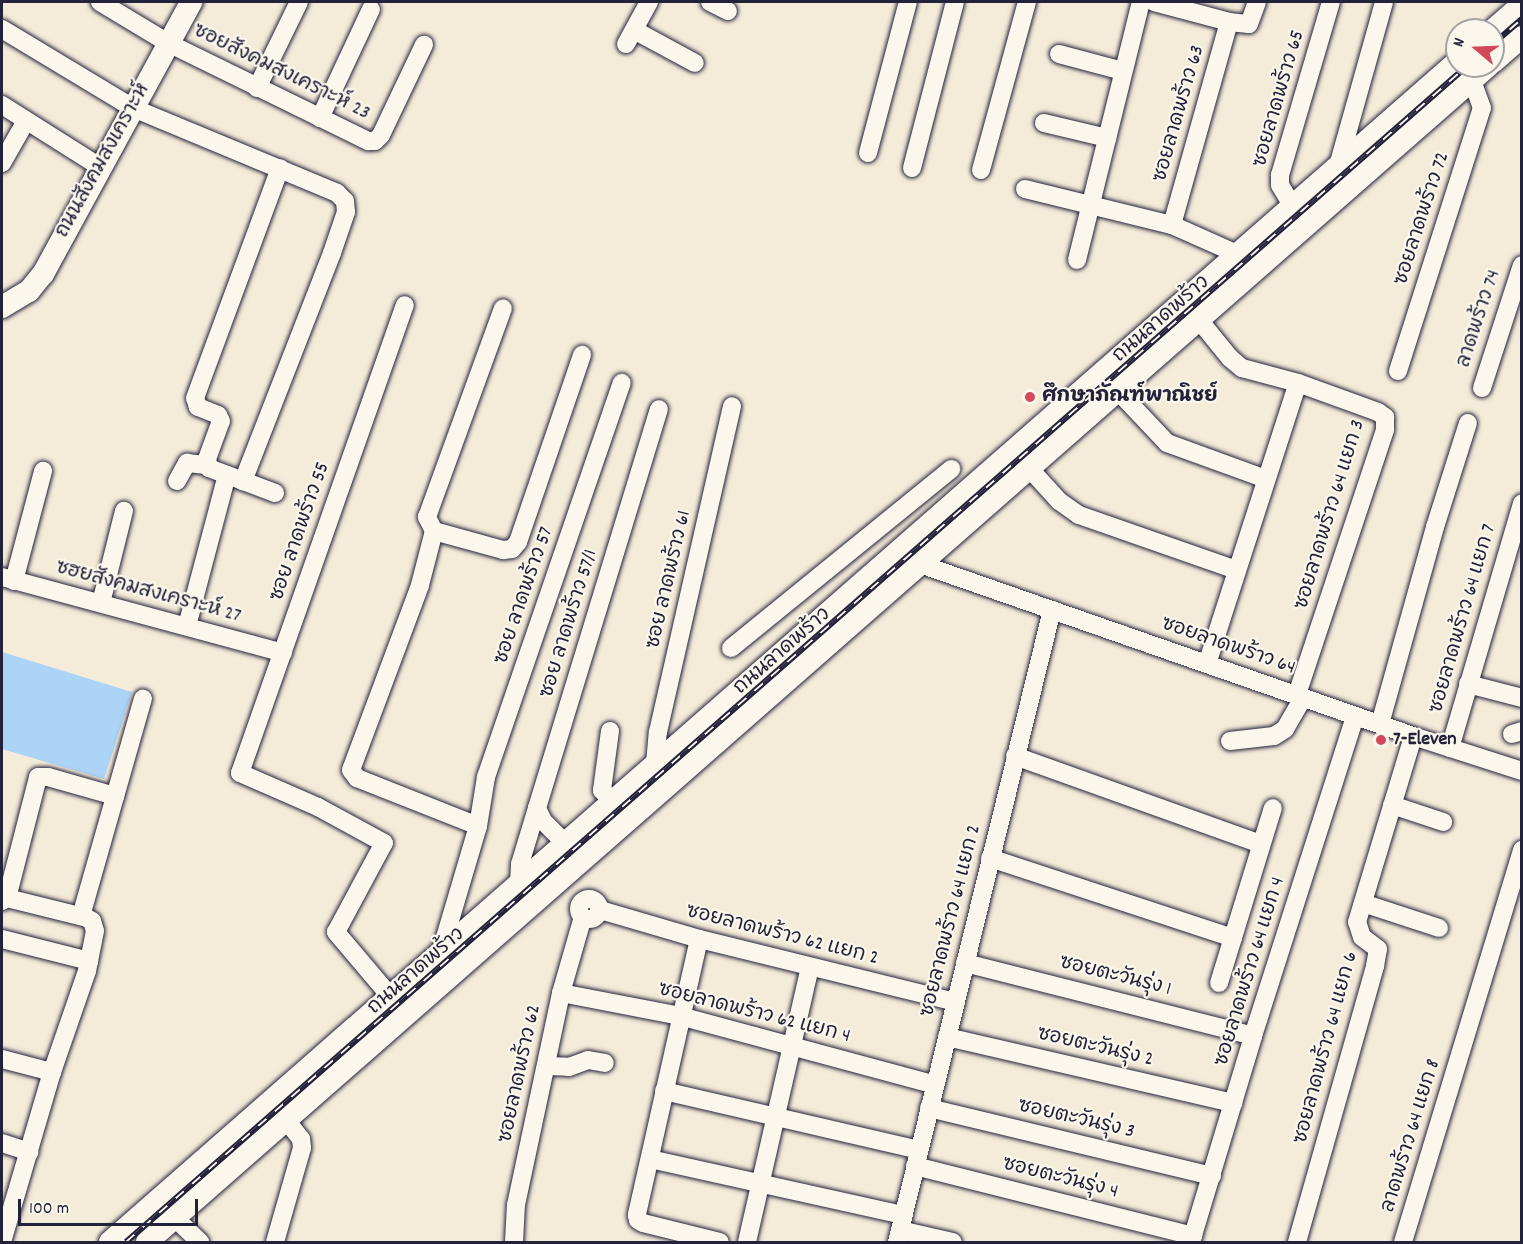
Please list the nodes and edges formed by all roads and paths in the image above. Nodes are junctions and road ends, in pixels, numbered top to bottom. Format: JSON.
{"nodes":[{"id":1,"x":100,"y":2,"type":"edge"},
{"id":2,"x":191,"y":2,"type":"edge"},
{"id":3,"x":299,"y":2,"type":"edge"},
{"id":4,"x":649,"y":2,"type":"edge"},
{"id":5,"x":711,"y":2,"type":"edge"},
{"id":6,"x":908,"y":2,"type":"edge"},
{"id":7,"x":955,"y":2,"type":"edge"},
{"id":8,"x":1027,"y":2,"type":"edge"},
{"id":9,"x":1141,"y":2,"type":"edge"},
{"id":10,"x":1154,"y":2,"type":"edge"},
{"id":11,"x":1257,"y":2,"type":"edge"},
{"id":12,"x":1331,"y":2,"type":"edge"},
{"id":13,"x":1384,"y":2,"type":"edge"},
{"id":14,"x":1521,"y":5,"type":"edge"},
{"id":15,"x":1204,"y":8,"type":"edge"},
{"id":16,"x":371,"y":9,"type":"dead end"},
{"id":17,"x":728,"y":11,"type":"dead end"},
{"id":18,"x":1505,"y":19,"type":"edge"},
{"id":19,"x":1229,"y":22,"type":"junction"},
{"id":20,"x":2,"y":29,"type":"edge"},
{"id":21,"x":1521,"y":37,"type":"edge"},
{"id":22,"x":168,"y":43,"type":"junction"},
{"id":23,"x":424,"y":45,"type":"dead end"},
{"id":24,"x":1505,"y":51,"type":"edge"},
{"id":25,"x":1059,"y":54,"type":"dead end"},
{"id":26,"x":695,"y":63,"type":"dead end"},
{"id":27,"x":1124,"y":70,"type":"junction"},
{"id":28,"x":1445,"y":72,"type":"edge"},
{"id":29,"x":1474,"y":78,"type":"edge"},
{"id":30,"x":1480,"y":78,"type":"edge"},
{"id":31,"x":257,"y":88,"type":"junction"},
{"id":32,"x":2,"y":105,"type":"edge"},
{"id":33,"x":133,"y":108,"type":"junction"},
{"id":34,"x":320,"y":118,"type":"junction"},
{"id":35,"x":26,"y":121,"type":"junction"},
{"id":36,"x":1044,"y":123,"type":"dead end"},
{"id":37,"x":1107,"y":138,"type":"junction"},
{"id":38,"x":868,"y":153,"type":"dead end"},
{"id":39,"x":2,"y":163,"type":"edge"},
{"id":40,"x":1338,"y":166,"type":"junction"},
{"id":41,"x":100,"y":167,"type":"junction"},
{"id":42,"x":280,"y":168,"type":"junction"},
{"id":43,"x":912,"y":168,"type":"dead end"},
{"id":44,"x":981,"y":170,"type":"dead end"},
{"id":45,"x":1025,"y":189,"type":"dead end"},
{"id":46,"x":1091,"y":205,"type":"junction"},
{"id":47,"x":1293,"y":205,"type":"junction"},
{"id":48,"x":1172,"y":225,"type":"junction"},
{"id":49,"x":1237,"y":254,"type":"junction"},
{"id":50,"x":1077,"y":260,"type":"dead end"},
{"id":51,"x":1521,"y":265,"type":"edge"},
{"id":52,"x":2,"y":305,"type":"edge"},
{"id":53,"x":405,"y":305,"type":"dead end"},
{"id":54,"x":503,"y":308,"type":"dead end"},
{"id":55,"x":1513,"y":316,"type":"edge"},
{"id":56,"x":1199,"y":320,"type":"junction"},
{"id":57,"x":582,"y":355,"type":"dead end"},
{"id":58,"x":1398,"y":371,"type":"dead end"},
{"id":59,"x":622,"y":383,"type":"dead end"},
{"id":60,"x":1298,"y":383,"type":"junction"},
{"id":61,"x":1482,"y":388,"type":"dead end"},
{"id":62,"x":1118,"y":391,"type":"junction"},
{"id":63,"x":732,"y":406,"type":"dead end"},
{"id":64,"x":659,"y":409,"type":"dead end"},
{"id":65,"x":1468,"y":423,"type":"dead end"},
{"id":66,"x":207,"y":465,"type":"junction"},
{"id":67,"x":1029,"y":468,"type":"junction"},
{"id":68,"x":951,"y":469,"type":"dead end"},
{"id":69,"x":43,"y":471,"type":"dead end"},
{"id":70,"x":235,"y":478,"type":"junction"},
{"id":71,"x":1266,"y":479,"type":"junction"},
{"id":72,"x":177,"y":481,"type":"dead end"},
{"id":73,"x":275,"y":493,"type":"dead end"},
{"id":74,"x":1521,"y":503,"type":"edge"},
{"id":75,"x":124,"y":511,"type":"dead end"},
{"id":76,"x":434,"y":531,"type":"junction"},
{"id":77,"x":904,"y":547,"type":"junction"},
{"id":78,"x":920,"y":564,"type":"junction"},
{"id":79,"x":1236,"y":570,"type":"junction"},
{"id":80,"x":8,"y":579,"type":"edge"},
{"id":81,"x":101,"y":603,"type":"junction"},
{"id":82,"x":1052,"y":610,"type":"junction"},
{"id":83,"x":187,"y":627,"type":"junction"},
{"id":84,"x":731,"y":648,"type":"dead end"},
{"id":85,"x":283,"y":653,"type":"junction"},
{"id":86,"x":1207,"y":664,"type":"junction"},
{"id":87,"x":1468,"y":684,"type":"junction"},
{"id":88,"x":1300,"y":696,"type":"junction"},
{"id":89,"x":1521,"y":698,"type":"edge"},
{"id":90,"x":143,"y":699,"type":"dead end"},
{"id":91,"x":1356,"y":716,"type":"junction"},
{"id":92,"x":1380,"y":724,"type":"junction"},
{"id":93,"x":610,"y":730,"type":"dead end"},
{"id":94,"x":1413,"y":736,"type":"junction"},
{"id":95,"x":1230,"y":741,"type":"dead end"},
{"id":96,"x":1450,"y":748,"type":"junction"},
{"id":97,"x":1015,"y":756,"type":"junction"},
{"id":98,"x":655,"y":764,"type":"junction"},
{"id":99,"x":1521,"y":771,"type":"edge"},
{"id":100,"x":115,"y":796,"type":"junction"},
{"id":101,"x":612,"y":802,"type":"junction"},
{"id":102,"x":1392,"y":805,"type":"junction"},
{"id":103,"x":537,"y":808,"type":"junction"},
{"id":104,"x":1273,"y":808,"type":"dead end"},
{"id":105,"x":1443,"y":822,"type":"dead end"},
{"id":106,"x":478,"y":826,"type":"junction"},
{"id":107,"x":565,"y":843,"type":"junction"},
{"id":108,"x":1261,"y":843,"type":"junction"},
{"id":109,"x":1521,"y":850,"type":"edge"},
{"id":110,"x":990,"y":858,"type":"junction"},
{"id":111,"x":563,"y":877,"type":"junction"},
{"id":112,"x":519,"y":884,"type":"junction"},
{"id":113,"x":4,"y":900,"type":"edge"},
{"id":114,"x":1363,"y":903,"type":"junction"},
{"id":115,"x":589,"y":909,"type":"junction"},
{"id":116,"x":81,"y":916,"type":"junction"},
{"id":117,"x":1438,"y":928,"type":"dead end"},
{"id":118,"x":1233,"y":938,"type":"junction"},
{"id":119,"x":2,"y":939,"type":"edge"},
{"id":120,"x":699,"y":939,"type":"junction"},
{"id":121,"x":441,"y":951,"type":"junction"},
{"id":122,"x":965,"y":963,"type":"junction"},
{"id":123,"x":88,"y":966,"type":"junction"},
{"id":124,"x":810,"y":968,"type":"junction"},
{"id":125,"x":1219,"y":983,"type":"dead end"},
{"id":126,"x":561,"y":993,"type":"junction"},
{"id":127,"x":390,"y":996,"type":"junction"},
{"id":128,"x":955,"y":1002,"type":"junction"},
{"id":129,"x":405,"y":1016,"type":"junction"},
{"id":130,"x":680,"y":1016,"type":"junction"},
{"id":131,"x":1253,"y":1036,"type":"junction"},
{"id":132,"x":947,"y":1037,"type":"junction"},
{"id":133,"x":793,"y":1045,"type":"junction"},
{"id":134,"x":2,"y":1059,"type":"edge"},
{"id":135,"x":605,"y":1063,"type":"dead end"},
{"id":136,"x":546,"y":1066,"type":"junction"},
{"id":137,"x":52,"y":1072,"type":"junction"},
{"id":138,"x":935,"y":1085,"type":"junction"},
{"id":139,"x":664,"y":1091,"type":"junction"},
{"id":140,"x":1234,"y":1103,"type":"junction"},
{"id":141,"x":929,"y":1108,"type":"junction"},
{"id":142,"x":776,"y":1117,"type":"junction"},
{"id":143,"x":286,"y":1120,"type":"junction"},
{"id":144,"x":2,"y":1143,"type":"edge"},
{"id":145,"x":30,"y":1152,"type":"junction"},
{"id":146,"x":917,"y":1158,"type":"junction"},
{"id":147,"x":650,"y":1159,"type":"junction"},
{"id":148,"x":1212,"y":1176,"type":"junction"},
{"id":149,"x":760,"y":1183,"type":"junction"},
{"id":150,"x":175,"y":1218,"type":"junction"},
{"id":151,"x":900,"y":1229,"type":"edge"},
{"id":152,"x":1192,"y":1239,"type":"edge"},
{"id":153,"x":2,"y":1242,"type":"edge"},
{"id":154,"x":110,"y":1242,"type":"edge"},
{"id":155,"x":147,"y":1242,"type":"edge"},
{"id":156,"x":200,"y":1242,"type":"edge"},
{"id":157,"x":275,"y":1242,"type":"edge"},
{"id":158,"x":514,"y":1242,"type":"edge"},
{"id":159,"x":720,"y":1242,"type":"edge"},
{"id":160,"x":747,"y":1242,"type":"edge"},
{"id":161,"x":953,"y":1242,"type":"edge"},
{"id":162,"x":1297,"y":1242,"type":"edge"},
{"id":163,"x":1403,"y":1242,"type":"edge"}],
"edges":[{"from":1,"to":22,"type":"street","name":"ซอยสังคมสงเคราะห์ 23"},
{"from":2,"to":22,"type":"main road","name":"ถนนสังคมสงเคราะห์"},
{"from":3,"to":31,"type":"street"},
{"from":4,"to":26,"type":"street"},
{"from":5,"to":17,"type":"street"},
{"from":6,"to":38,"type":"street"},
{"from":7,"to":43,"type":"street"},
{"from":8,"to":44,"type":"street"},
{"from":9,"to":27,"type":"street"},
{"from":10,"to":15,"type":"street"},
{"from":11,"to":19,"type":"street"},
{"from":12,"to":47,"type":"street","name":"ซอยลาดพร้าว 65"},
{"from":13,"to":40,"type":"street"},
{"from":14,"to":18,"type":"main road"},
{"from":15,"to":19,"type":"street"},
{"from":16,"to":34,"type":"street"},
{"from":19,"to":48,"type":"street","name":"ซอยลาดพร้าว 63"},
{"from":20,"to":33,"type":"street"},
{"from":21,"to":24,"type":"main road"},
{"from":22,"to":31,"type":"street","name":"ซอยสังคมสงเคราะห์ 23"},
{"from":22,"to":33,"type":"main road","name":"ถนนสังคมสงเคราะห์"},
{"from":23,"to":34,"type":"street","name":"ซอยสังคมสงเคราะห์ 23"},
{"from":25,"to":27,"type":"street"},
{"from":27,"to":37,"type":"street"},
{"from":28,"to":40,"type":"main road","name":"ถนนลาดพร้าว"},
{"from":29,"to":56,"type":"main road","name":"ถนนลาดพร้าว"},
{"from":30,"to":58,"type":"street","name":"ซอยลาดพร้าว 72"},
{"from":31,"to":34,"type":"street","name":"ซอยสังคมสงเคราะห์ 23"},
{"from":32,"to":35,"type":"street"},
{"from":33,"to":41,"type":"main road","name":"ถนนสังคมสงเคราะห์"},
{"from":33,"to":42,"type":"street"},
{"from":35,"to":39,"type":"street"},
{"from":35,"to":41,"type":"street"},
{"from":36,"to":37,"type":"street"},
{"from":37,"to":46,"type":"street"},
{"from":40,"to":47,"type":"main road","name":"ถนนลาดพร้าว"},
{"from":41,"to":52,"type":"main road","name":"ถนนสังคมสงเคราะห์"},
{"from":42,"to":66,"type":"street"},
{"from":42,"to":70,"type":"street"},
{"from":45,"to":46,"type":"street"},
{"from":46,"to":48,"type":"street"},
{"from":46,"to":50,"type":"street"},
{"from":47,"to":49,"type":"main road","name":"ถนนลาดพร้าว"},
{"from":48,"to":49,"type":"street"},
{"from":49,"to":77,"type":"main road","name":"ถนนลาดพร้าว"},
{"from":51,"to":55,"type":"street","name":"ลาดพร้าว 74"},
{"from":53,"to":85,"type":"street","name":"ซอย ลาดพร้าว 55"},
{"from":54,"to":76,"type":"street"},
{"from":55,"to":61,"type":"street","name":"ลาดพร้าว 74"},
{"from":56,"to":60,"type":"street","name":"ซอยลาดพร้าว 64 แยก 3"},
{"from":56,"to":62,"type":"main road","name":"ถนนลาดพร้าว"},
{"from":57,"to":76,"type":"street","name":"ซอย ลาดพร้าว 57"},
{"from":59,"to":106,"type":"street","name":"ซอย ลาดพร้าว 57"},
{"from":60,"to":71,"type":"street"},
{"from":60,"to":88,"type":"street","name":"ซอยลาดพร้าว 64 แยก 3"},
{"from":62,"to":67,"type":"main road","name":"ถนนลาดพร้าว"},
{"from":62,"to":71,"type":"street"},
{"from":63,"to":98,"type":"street","name":"ซอย ลาดพร้าว 61"},
{"from":64,"to":103,"type":"street","name":"ซอย ลาดพร้าว 57/1"},
{"from":65,"to":92,"type":"street"},
{"from":66,"to":70,"type":"street"},
{"from":66,"to":72,"type":"street"},
{"from":67,"to":78,"type":"main road","name":"ถนนลาดพร้าว"},
{"from":67,"to":79,"type":"street"},
{"from":68,"to":84,"type":"street"},
{"from":69,"to":80,"type":"street"},
{"from":70,"to":73,"type":"street"},
{"from":70,"to":83,"type":"street"},
{"from":71,"to":79,"type":"street"},
{"from":74,"to":87,"type":"street","name":"ซอยลาดพร้าว 64 แยก 7"},
{"from":75,"to":81,"type":"street"},
{"from":76,"to":106,"type":"street"},
{"from":77,"to":78,"type":"main road"},
{"from":77,"to":98,"type":"main road","name":"ถนนลาดพร้าว"},
{"from":78,"to":82,"type":"street","name":"ซอยลาดพร้าว 64"},
{"from":78,"to":111,"type":"main road","name":"ถนนลาดพร้าว"},
{"from":79,"to":86,"type":"street"},
{"from":80,"to":81,"type":"street","name":"ซฮยสังคมสงเคราะห์ 27"},
{"from":81,"to":83,"type":"street","name":"ซฮยสังคมสงเคราะห์ 27"},
{"from":82,"to":86,"type":"street","name":"ซอยลาดพร้าว 64"},
{"from":82,"to":97,"type":"street","name":"ซอยลาดพร้าว 64 แยก 2"},
{"from":83,"to":85,"type":"street","name":"ซฮยสังคมสงเคราะห์ 27"},
{"from":85,"to":127,"type":"street","name":"ซอย ลาดพร้าว 55"},
{"from":86,"to":88,"type":"street","name":"ซอยลาดพร้าว 64"},
{"from":87,"to":89,"type":"street"},
{"from":87,"to":96,"type":"street","name":"ซอยลาดพร้าว 64 แยก 7"},
{"from":88,"to":91,"type":"street","name":"ซอยลาดพร้าว 64"},
{"from":88,"to":95,"type":"street","name":"ซอยลาดพร้าว 64 แยก 3"},
{"from":90,"to":100,"type":"street"},
{"from":91,"to":92,"type":"street","name":"ซอยลาดพร้าว 64"},
{"from":91,"to":131,"type":"street","name":"ซอยลาดพร้าว 64 แยก 4"},
{"from":92,"to":94,"type":"street","name":"ซอยลาดพร้าว 64"},
{"from":93,"to":101,"type":"street"},
{"from":94,"to":96,"type":"street","name":"ซอยลาดพร้าว 64"},
{"from":94,"to":102,"type":"street","name":"ซอยลาดพร้าว 64 แยก 6"},
{"from":96,"to":99,"type":"street","name":"ซอยลาดพร้าว 64"},
{"from":97,"to":108,"type":"street"},
{"from":97,"to":110,"type":"street","name":"ซอยลาดพร้าว 64 แยก 2"},
{"from":98,"to":101,"type":"main road","name":"ถนนลาดพร้าว"},
{"from":100,"to":113,"type":"street"},
{"from":100,"to":116,"type":"street"},
{"from":101,"to":107,"type":"main road","name":"ถนนลาดพร้าว"},
{"from":102,"to":105,"type":"street"},
{"from":102,"to":114,"type":"street","name":"ซอยลาดพร้าว 64 แยก 6"},
{"from":103,"to":107,"type":"street"},
{"from":103,"to":112,"type":"street","name":"ซอย ลาดพร้าว 57/1"},
{"from":104,"to":108,"type":"street"},
{"from":106,"to":121,"type":"street","name":"ซอย ลาดพร้าว 57"},
{"from":107,"to":112,"type":"main road","name":"ถนนลาดพร้าว"},
{"from":108,"to":118,"type":"street"},
{"from":109,"to":163,"type":"street","name":"ลาดพร้าว 64 แยก 8"},
{"from":110,"to":118,"type":"street"},
{"from":110,"to":122,"type":"street","name":"ซอยลาดพร้าว 64 แยก 2"},
{"from":111,"to":115,"type":"street"},
{"from":111,"to":129,"type":"main road","name":"ถนนลาดพร้าว"},
{"from":112,"to":121,"type":"main road","name":"ถนนลาดพร้าว"},
{"from":113,"to":116,"type":"street"},
{"from":114,"to":117,"type":"street"},
{"from":114,"to":162,"type":"street","name":"ซอยลาดพร้าว 64 แยก 6"},
{"from":115,"to":120,"type":"street","name":"ซอยลาดพร้าว 62 แยก 2"},
{"from":115,"to":126,"type":"street","name":"ซอยลาดพร้าว 62"},
{"from":116,"to":123,"type":"street"},
{"from":118,"to":125,"type":"street"},
{"from":119,"to":123,"type":"street"},
{"from":120,"to":124,"type":"street","name":"ซอยลาดพร้าว 62 แยก 2"},
{"from":120,"to":130,"type":"street"},
{"from":121,"to":127,"type":"main road","name":"ถนนลาดพร้าว"},
{"from":122,"to":128,"type":"street","name":"ซอยลาดพร้าว 64 แยก 2"},
{"from":122,"to":131,"type":"street","name":"ซอยตะวันรุ่ง 1"},
{"from":123,"to":137,"type":"street"},
{"from":124,"to":128,"type":"street","name":"ซอยลาดพร้าว 62 แยก 2"},
{"from":124,"to":133,"type":"street"},
{"from":126,"to":130,"type":"street","name":"ซอยลาดพร้าว 62 แยก 4"},
{"from":126,"to":136,"type":"street","name":"ซอยลาดพร้าว 62"},
{"from":127,"to":129,"type":"main road"},
{"from":127,"to":154,"type":"main road","name":"ถนนลาดพร้าว"},
{"from":128,"to":132,"type":"street","name":"ซอยลาดพร้าว 64 แยก 2"},
{"from":129,"to":143,"type":"main road","name":"ถนนลาดพร้าว"},
{"from":130,"to":133,"type":"street","name":"ซอยลาดพร้าว 62 แยก 4"},
{"from":130,"to":139,"type":"street"},
{"from":131,"to":140,"type":"street","name":"ซอยลาดพร้าว 64 แยก 4"},
{"from":132,"to":138,"type":"street","name":"ซอยลาดพร้าว 64 แยก 2"},
{"from":132,"to":140,"type":"street","name":"ซอยตะวันรุ่ง 2"},
{"from":133,"to":138,"type":"street","name":"ซอยลาดพร้าว 62 แยก 4"},
{"from":133,"to":142,"type":"street"},
{"from":134,"to":137,"type":"street"},
{"from":135,"to":136,"type":"street"},
{"from":136,"to":158,"type":"street","name":"ซอยลาดพร้าว 62"},
{"from":137,"to":145,"type":"street"},
{"from":138,"to":141,"type":"street","name":"ซอยลาดพร้าว 64 แยก 2"},
{"from":139,"to":142,"type":"street","name":"ซอยตะวันรุ่ง 4"},
{"from":139,"to":147,"type":"street"},
{"from":140,"to":148,"type":"street","name":"ซอยลาดพร้าว 64 แยก 4"},
{"from":141,"to":146,"type":"street","name":"ซอยลาดพร้าว 64 แยก 2"},
{"from":141,"to":148,"type":"street","name":"ซอยตะวันรุ่ง 3"},
{"from":142,"to":146,"type":"street","name":"ซอยตะวันรุ่ง 4"},
{"from":142,"to":149,"type":"street"},
{"from":143,"to":150,"type":"main road","name":"ถนนลาดพร้าว"},
{"from":143,"to":157,"type":"street"},
{"from":144,"to":145,"type":"street"},
{"from":145,"to":153,"type":"street"},
{"from":146,"to":151,"type":"street","name":"ซอยลาดพร้าว 64 แยก 2"},
{"from":146,"to":152,"type":"street","name":"ซอยตะวันรุ่ง 4"},
{"from":147,"to":149,"type":"street"},
{"from":147,"to":159,"type":"street"},
{"from":148,"to":152,"type":"street","name":"ซอยลาดพร้าว 64 แยก 4"},
{"from":149,"to":151,"type":"street"},
{"from":149,"to":160,"type":"street"},
{"from":150,"to":155,"type":"main road","name":"ถนนลาดพร้าว"},
{"from":150,"to":156,"type":"street"},
{"from":151,"to":161,"type":"street"}]}
